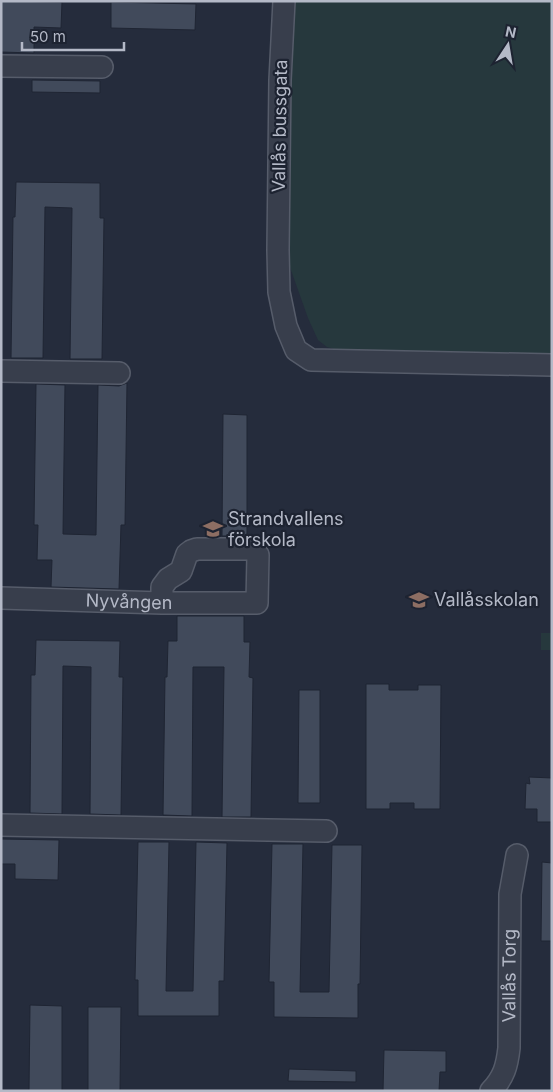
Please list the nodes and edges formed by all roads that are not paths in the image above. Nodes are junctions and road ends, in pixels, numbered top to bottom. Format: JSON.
{"nodes":[{"id":1,"x":284,"y":1,"type":"edge"},
{"id":2,"x":1,"y":66,"type":"edge"},
{"id":3,"x":102,"y":67,"type":"dead end"},
{"id":4,"x":552,"y":366,"type":"edge"},
{"id":5,"x":1,"y":371,"type":"edge"},
{"id":6,"x":119,"y":373,"type":"dead end"},
{"id":7,"x":1,"y":598,"type":"edge"},
{"id":8,"x":162,"y":603,"type":"junction"},
{"id":9,"x":1,"y":825,"type":"edge"},
{"id":10,"x":326,"y":831,"type":"dead end"},
{"id":11,"x":517,"y":855,"type":"dead end"},
{"id":12,"x":491,"y":1091,"type":"edge"}],
"edges":[{"from":1,"to":4,"type":"street","name":"Vallås bussgata"},
{"from":2,"to":3,"type":"street"},
{"from":5,"to":6,"type":"street"},
{"from":7,"to":8,"type":"street","name":"Nyvången"},
{"from":8,"to":8,"type":"street","name":"Nyvången"},
{"from":9,"to":10,"type":"street"},
{"from":11,"to":12,"type":"street","name":"Vallås Torg"}]}
